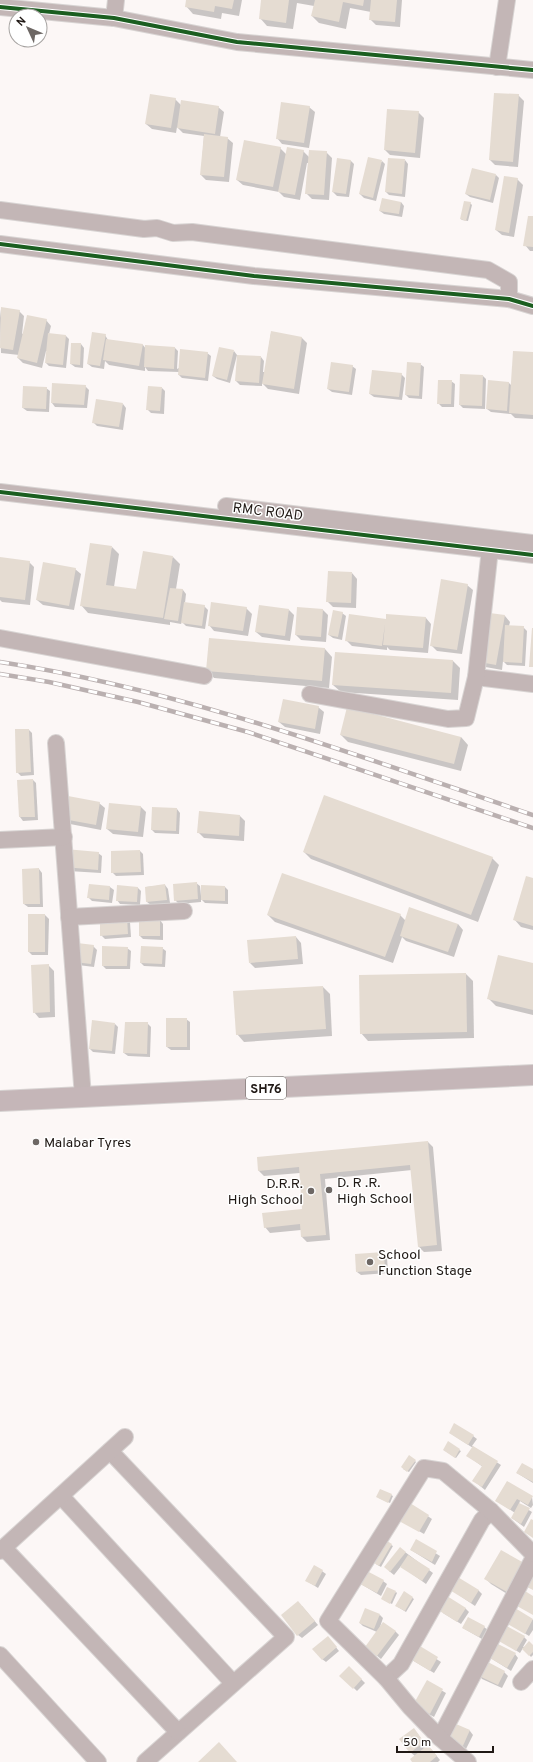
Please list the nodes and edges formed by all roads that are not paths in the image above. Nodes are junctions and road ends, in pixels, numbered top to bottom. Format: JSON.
{"nodes":[{"id":1,"x":116,"y":0,"type":"edge"},
{"id":2,"x":507,"y":0,"type":"edge"},
{"id":3,"x":0,"y":7,"type":"edge"},
{"id":4,"x":114,"y":18,"type":"junction"},
{"id":5,"x":497,"y":67,"type":"junction"},
{"id":6,"x":533,"y":70,"type":"edge"},
{"id":7,"x":0,"y":210,"type":"edge"},
{"id":8,"x":0,"y":244,"type":"edge"},
{"id":9,"x":509,"y":299,"type":"junction"},
{"id":10,"x":531,"y":305,"type":"edge"},
{"id":11,"x":0,"y":481,"type":"edge"},
{"id":12,"x":0,"y":492,"type":"edge"},
{"id":13,"x":533,"y":543,"type":"edge"},
{"id":14,"x":490,"y":549,"type":"junction"},
{"id":15,"x":533,"y":555,"type":"edge"},
{"id":16,"x":0,"y":638,"type":"edge"},
{"id":17,"x":204,"y":676,"type":"dead end"},
{"id":18,"x":476,"y":677,"type":"junction"},
{"id":19,"x":533,"y":684,"type":"edge"},
{"id":20,"x":310,"y":694,"type":"dead end"},
{"id":21,"x":56,"y":743,"type":"dead end"},
{"id":22,"x":64,"y":837,"type":"junction"},
{"id":23,"x":0,"y":840,"type":"edge"},
{"id":24,"x":184,"y":911,"type":"dead end"},
{"id":25,"x":69,"y":917,"type":"junction"},
{"id":26,"x":533,"y":1075,"type":"edge"},
{"id":27,"x":83,"y":1097,"type":"junction"},
{"id":28,"x":0,"y":1101,"type":"edge"},
{"id":29,"x":125,"y":1437,"type":"dead end"},
{"id":30,"x":110,"y":1451,"type":"junction"},
{"id":31,"x":61,"y":1496,"type":"junction"},
{"id":32,"x":491,"y":1511,"type":"junction"},
{"id":33,"x":2,"y":1550,"type":"edge"},
{"id":34,"x":533,"y":1554,"type":"edge"},
{"id":35,"x":533,"y":1559,"type":"edge"},
{"id":36,"x":0,"y":1655,"type":"edge"},
{"id":37,"x":533,"y":1669,"type":"edge"},
{"id":38,"x":386,"y":1678,"type":"junction"},
{"id":39,"x":521,"y":1682,"type":"dead end"},
{"id":40,"x":233,"y":1683,"type":"junction"},
{"id":41,"x":178,"y":1732,"type":"junction"},
{"id":42,"x":440,"y":1738,"type":"junction"},
{"id":43,"x":98,"y":1762,"type":"edge"},
{"id":44,"x":145,"y":1762,"type":"edge"},
{"id":45,"x":468,"y":1762,"type":"edge"}],
"edges":[{"from":1,"to":4,"type":"street"},
{"from":2,"to":5,"type":"street"},
{"from":3,"to":4,"type":"street"},
{"from":4,"to":5,"type":"street"},
{"from":5,"to":6,"type":"street"},
{"from":7,"to":9,"type":"street"},
{"from":8,"to":9,"type":"street"},
{"from":9,"to":10,"type":"street"},
{"from":11,"to":13,"type":"street","name":"RMC ROAD"},
{"from":12,"to":14,"type":"street","name":"RMC ROAD"},
{"from":14,"to":15,"type":"street","name":"RMC ROAD"},
{"from":14,"to":18,"type":"street"},
{"from":16,"to":17,"type":"street"},
{"from":18,"to":19,"type":"street"},
{"from":18,"to":20,"type":"street"},
{"from":21,"to":22,"type":"street"},
{"from":22,"to":23,"type":"street"},
{"from":22,"to":25,"type":"street"},
{"from":24,"to":25,"type":"street"},
{"from":25,"to":27,"type":"street"},
{"from":26,"to":27,"type":"main road","number":"SH76"},
{"from":27,"to":28,"type":"main road","number":"SH76"},
{"from":29,"to":30,"type":"street"},
{"from":30,"to":31,"type":"street"},
{"from":30,"to":40,"type":"street"},
{"from":31,"to":33,"type":"street"},
{"from":31,"to":40,"type":"street"},
{"from":32,"to":34,"type":"street"},
{"from":32,"to":38,"type":"street"},
{"from":32,"to":38,"type":"street"},
{"from":33,"to":41,"type":"street"},
{"from":35,"to":42,"type":"street"},
{"from":36,"to":43,"type":"street"},
{"from":37,"to":39,"type":"street"},
{"from":38,"to":42,"type":"street"},
{"from":40,"to":41,"type":"street"},
{"from":41,"to":44,"type":"street"},
{"from":42,"to":45,"type":"street"}]}
